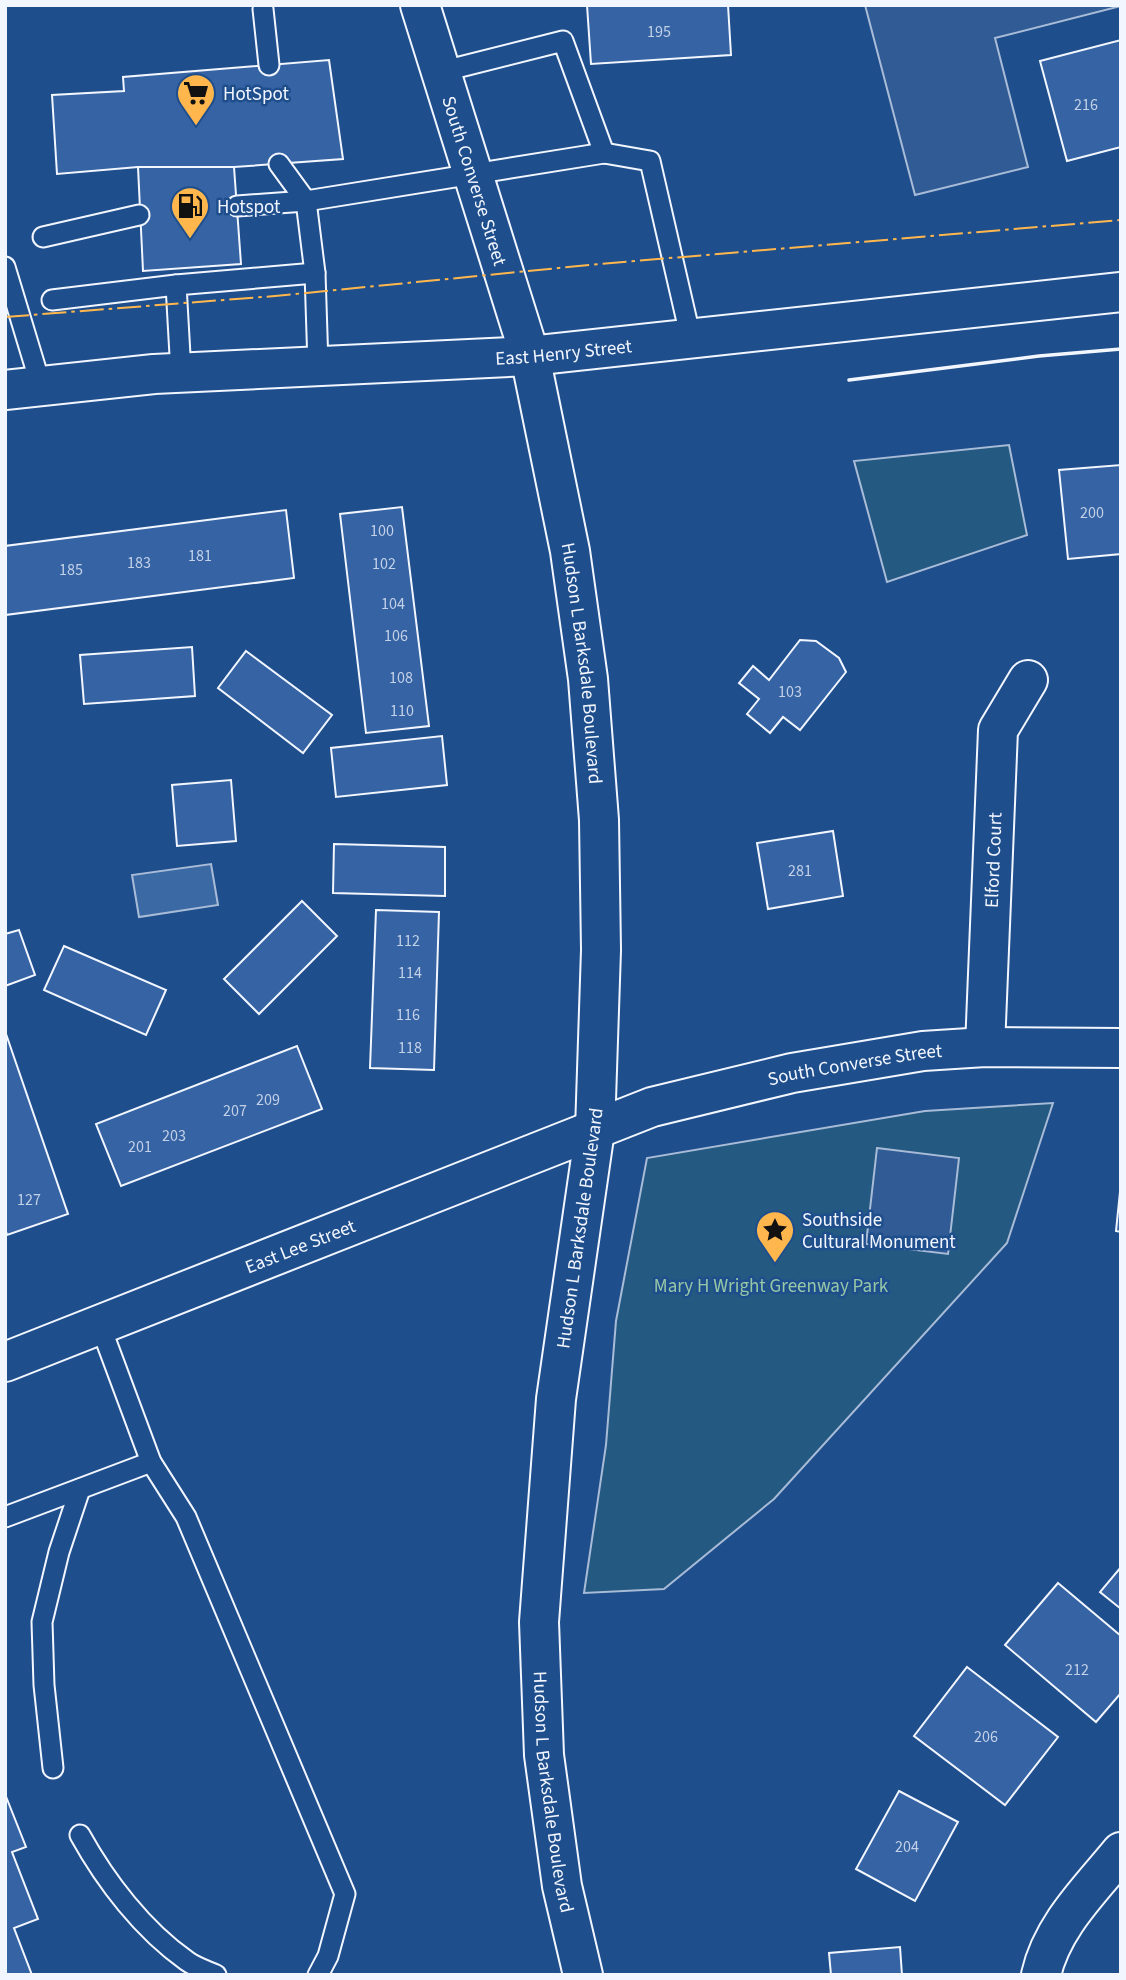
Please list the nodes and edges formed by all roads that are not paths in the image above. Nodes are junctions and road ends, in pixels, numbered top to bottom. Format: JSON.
{"nodes":[{"id":1,"x":420,"y":5,"type":"edge"},
{"id":2,"x":263,"y":9,"type":"dead end"},
{"id":3,"x":269,"y":65,"type":"dead end"},
{"id":4,"x":440,"y":72,"type":"junction"},
{"id":5,"x":604,"y":153,"type":"junction"},
{"id":6,"x":279,"y":164,"type":"dead end"},
{"id":7,"x":473,"y":174,"type":"junction"},
{"id":8,"x":306,"y":201,"type":"junction"},
{"id":9,"x":237,"y":206,"type":"dead end"},
{"id":10,"x":139,"y":215,"type":"dead end"},
{"id":11,"x":43,"y":237,"type":"dead end"},
{"id":12,"x":5,"y":267,"type":"edge"},
{"id":13,"x":315,"y":273,"type":"junction"},
{"id":14,"x":176,"y":285,"type":"junction"},
{"id":15,"x":1121,"y":292,"type":"edge"},
{"id":16,"x":52,"y":300,"type":"dead end"},
{"id":17,"x":691,"y":339,"type":"junction"},
{"id":18,"x":530,"y":356,"type":"junction"},
{"id":19,"x":318,"y":365,"type":"junction"},
{"id":20,"x":181,"y":373,"type":"junction"},
{"id":21,"x":23,"y":388,"type":"edge"},
{"id":22,"x":1028,"y":680,"type":"dead end"},
{"id":23,"x":985,"y":1047,"type":"junction"},
{"id":24,"x":1121,"y":1048,"type":"edge"},
{"id":25,"x":595,"y":1130,"type":"junction"},
{"id":26,"x":100,"y":1325,"type":"junction"},
{"id":27,"x":5,"y":1362,"type":"edge"},
{"id":28,"x":151,"y":1462,"type":"junction"},
{"id":29,"x":80,"y":1489,"type":"junction"},
{"id":30,"x":5,"y":1517,"type":"edge"},
{"id":31,"x":53,"y":1768,"type":"dead end"},
{"id":32,"x":80,"y":1835,"type":"dead end"},
{"id":33,"x":1121,"y":1852,"type":"edge"},
{"id":34,"x":216,"y":1975,"type":"edge"},
{"id":35,"x":318,"y":1975,"type":"edge"},
{"id":36,"x":583,"y":1975,"type":"edge"},
{"id":37,"x":1041,"y":1975,"type":"edge"}],
"edges":[{"from":1,"to":4,"type":"street","name":"South Converse Street"},
{"from":2,"to":3,"type":"lane"},
{"from":4,"to":5,"type":"lane"},
{"from":4,"to":7,"type":"street","name":"South Converse Street"},
{"from":5,"to":7,"type":"lane"},
{"from":5,"to":17,"type":"lane"},
{"from":6,"to":8,"type":"lane"},
{"from":7,"to":8,"type":"lane"},
{"from":7,"to":18,"type":"street","name":"South Converse Street"},
{"from":8,"to":9,"type":"lane"},
{"from":8,"to":13,"type":"lane"},
{"from":10,"to":11,"type":"lane"},
{"from":12,"to":21,"type":"lane"},
{"from":13,"to":14,"type":"lane"},
{"from":13,"to":19,"type":"lane"},
{"from":14,"to":16,"type":"lane"},
{"from":14,"to":20,"type":"lane"},
{"from":15,"to":17,"type":"street","name":"East Henry Street"},
{"from":17,"to":18,"type":"street","name":"East Henry Street"},
{"from":18,"to":19,"type":"street","name":"East Henry Street"},
{"from":18,"to":25,"type":"street","name":"Hudson L Barksdale Boulevard"},
{"from":19,"to":20,"type":"street","name":"East Henry Street"},
{"from":20,"to":21,"type":"street","name":"East Henry Street"},
{"from":22,"to":23,"type":"street","name":"Elford Court"},
{"from":23,"to":24,"type":"street","name":"South Converse Street"},
{"from":23,"to":25,"type":"street","name":"South Converse Street"},
{"from":25,"to":26,"type":"street","name":"East Lee Street"},
{"from":25,"to":36,"type":"street","name":"Hudson L Barksdale Boulevard"},
{"from":26,"to":27,"type":"street","name":"East Lee Street"},
{"from":26,"to":28,"type":"lane"},
{"from":28,"to":29,"type":"lane"},
{"from":28,"to":35,"type":"lane"},
{"from":29,"to":30,"type":"lane"},
{"from":29,"to":31,"type":"lane"},
{"from":32,"to":34,"type":"lane"},
{"from":33,"to":37,"type":"street"}]}
